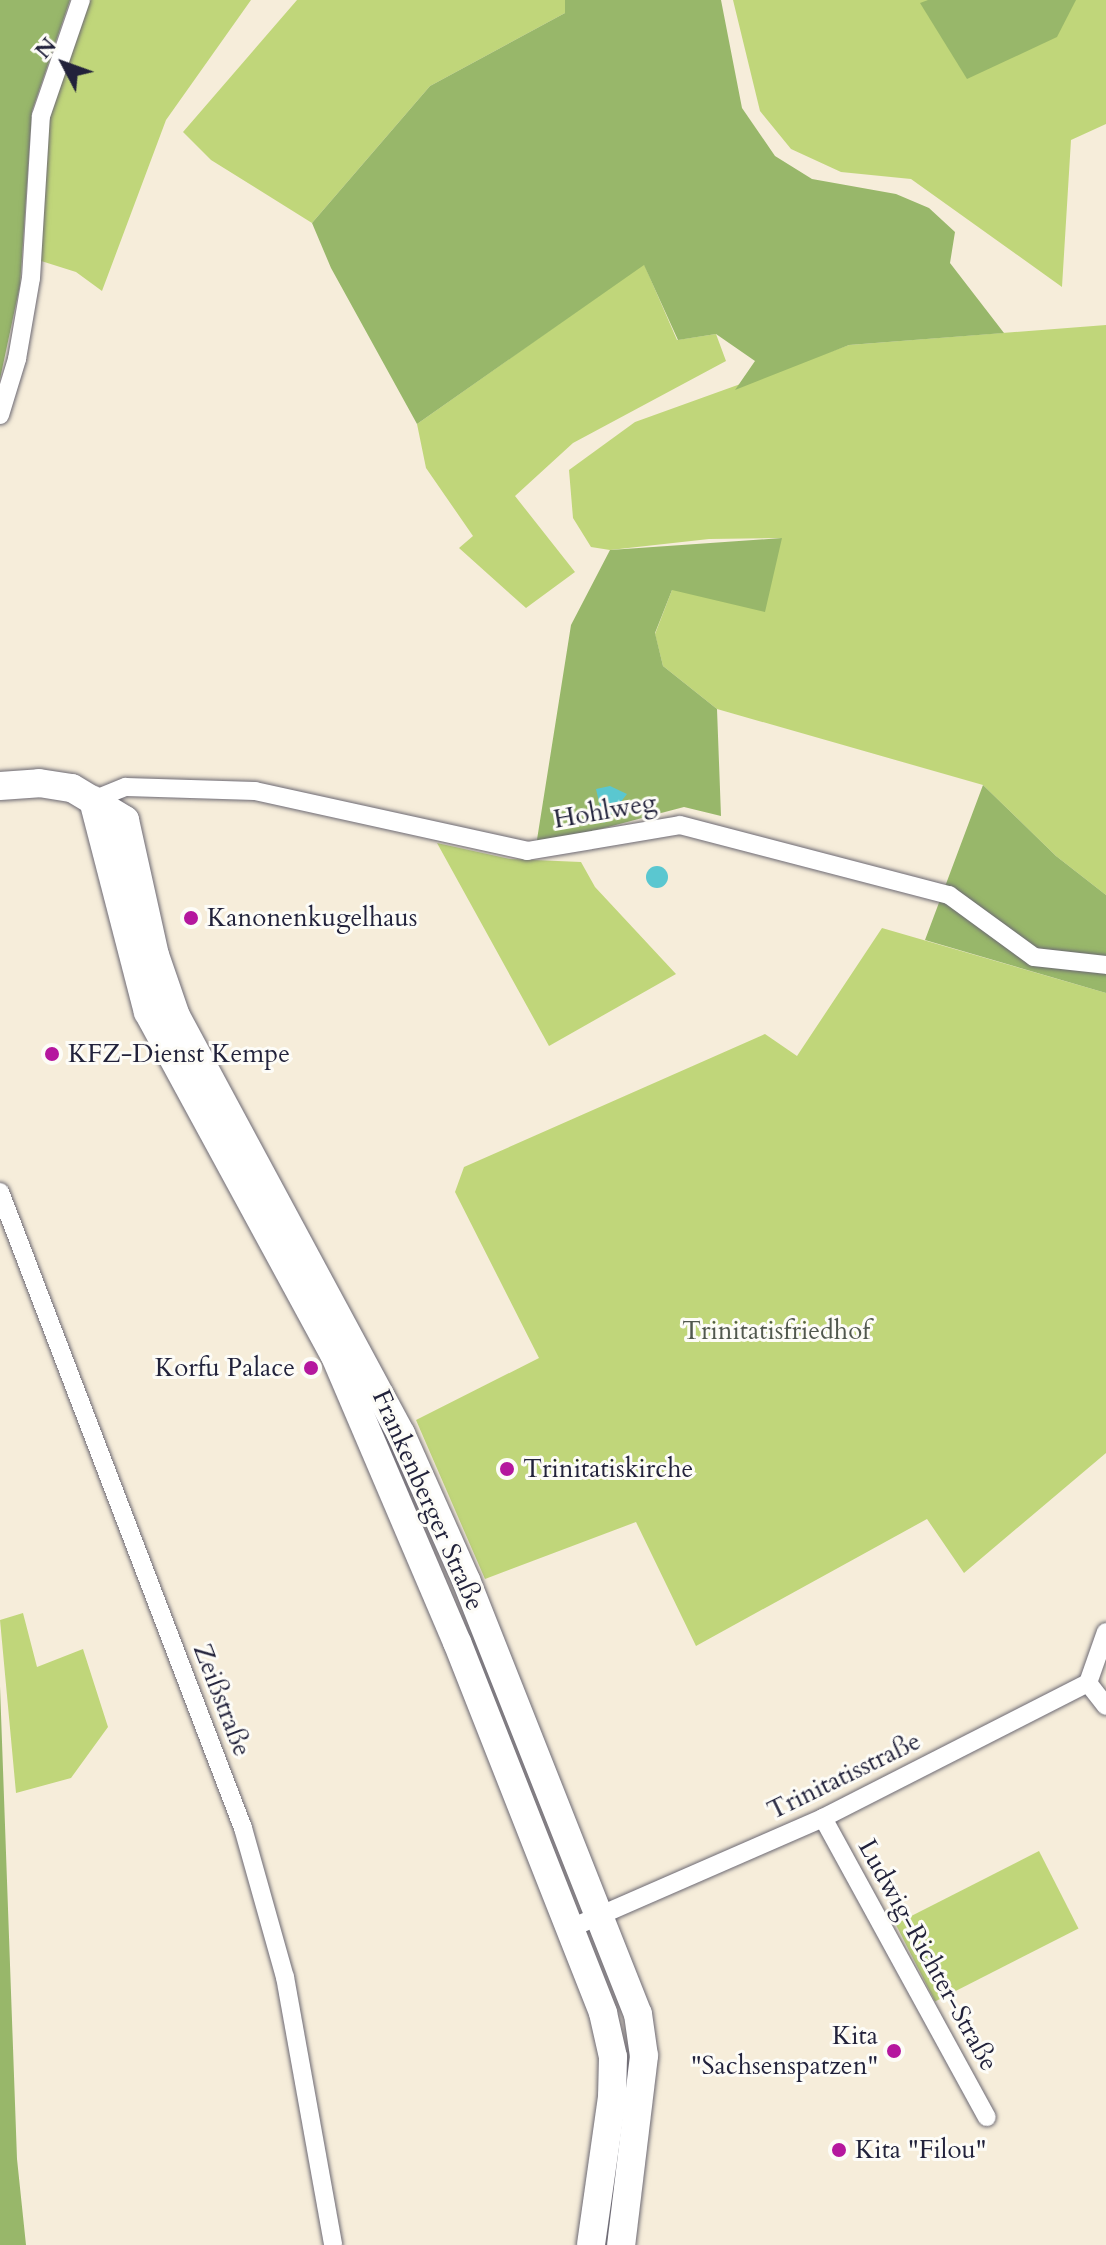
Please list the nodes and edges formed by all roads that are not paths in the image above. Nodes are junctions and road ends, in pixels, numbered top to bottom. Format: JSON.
{"nodes":[{"id":1,"x":81,"y":0,"type":"edge"},
{"id":2,"x":0,"y":415,"type":"edge"},
{"id":3,"x":0,"y":786,"type":"edge"},
{"id":4,"x":93,"y":800,"type":"junction"},
{"id":5,"x":1106,"y":965,"type":"edge"},
{"id":6,"x":0,"y":1192,"type":"edge"},
{"id":7,"x":1106,"y":1632,"type":"edge"},
{"id":8,"x":1088,"y":1683,"type":"junction"},
{"id":9,"x":1106,"y":1706,"type":"edge"},
{"id":10,"x":823,"y":1818,"type":"junction"},
{"id":11,"x":600,"y":1916,"type":"junction"},
{"id":12,"x":569,"y":1929,"type":"junction"},
{"id":13,"x":987,"y":2117,"type":"dead end"},
{"id":14,"x":333,"y":2245,"type":"edge"},
{"id":15,"x":591,"y":2245,"type":"edge"},
{"id":16,"x":621,"y":2245,"type":"edge"}],
"edges":[{"from":1,"to":2,"type":"street"},
{"from":3,"to":4,"type":"main road","name":"Frankenberger Straße"},
{"from":4,"to":5,"type":"street","name":"Hohlweg"},
{"from":4,"to":11,"type":"main road","name":"Frankenberger Straße"},
{"from":4,"to":12,"type":"main road","name":"Frankenberger Straße"},
{"from":6,"to":14,"type":"street","name":"Zeißstraße"},
{"from":7,"to":8,"type":"street"},
{"from":8,"to":9,"type":"street"},
{"from":8,"to":10,"type":"street","name":"Trinitatisstraße"},
{"from":10,"to":11,"type":"street","name":"Trinitatisstraße"},
{"from":10,"to":13,"type":"street","name":"Ludwig-Richter-Straße"},
{"from":11,"to":12,"type":"street","name":"Trinitatisstraße"},
{"from":11,"to":16,"type":"main road","name":"Frankenberger Straße"},
{"from":12,"to":15,"type":"main road","name":"Frankenberger Straße"}]}
